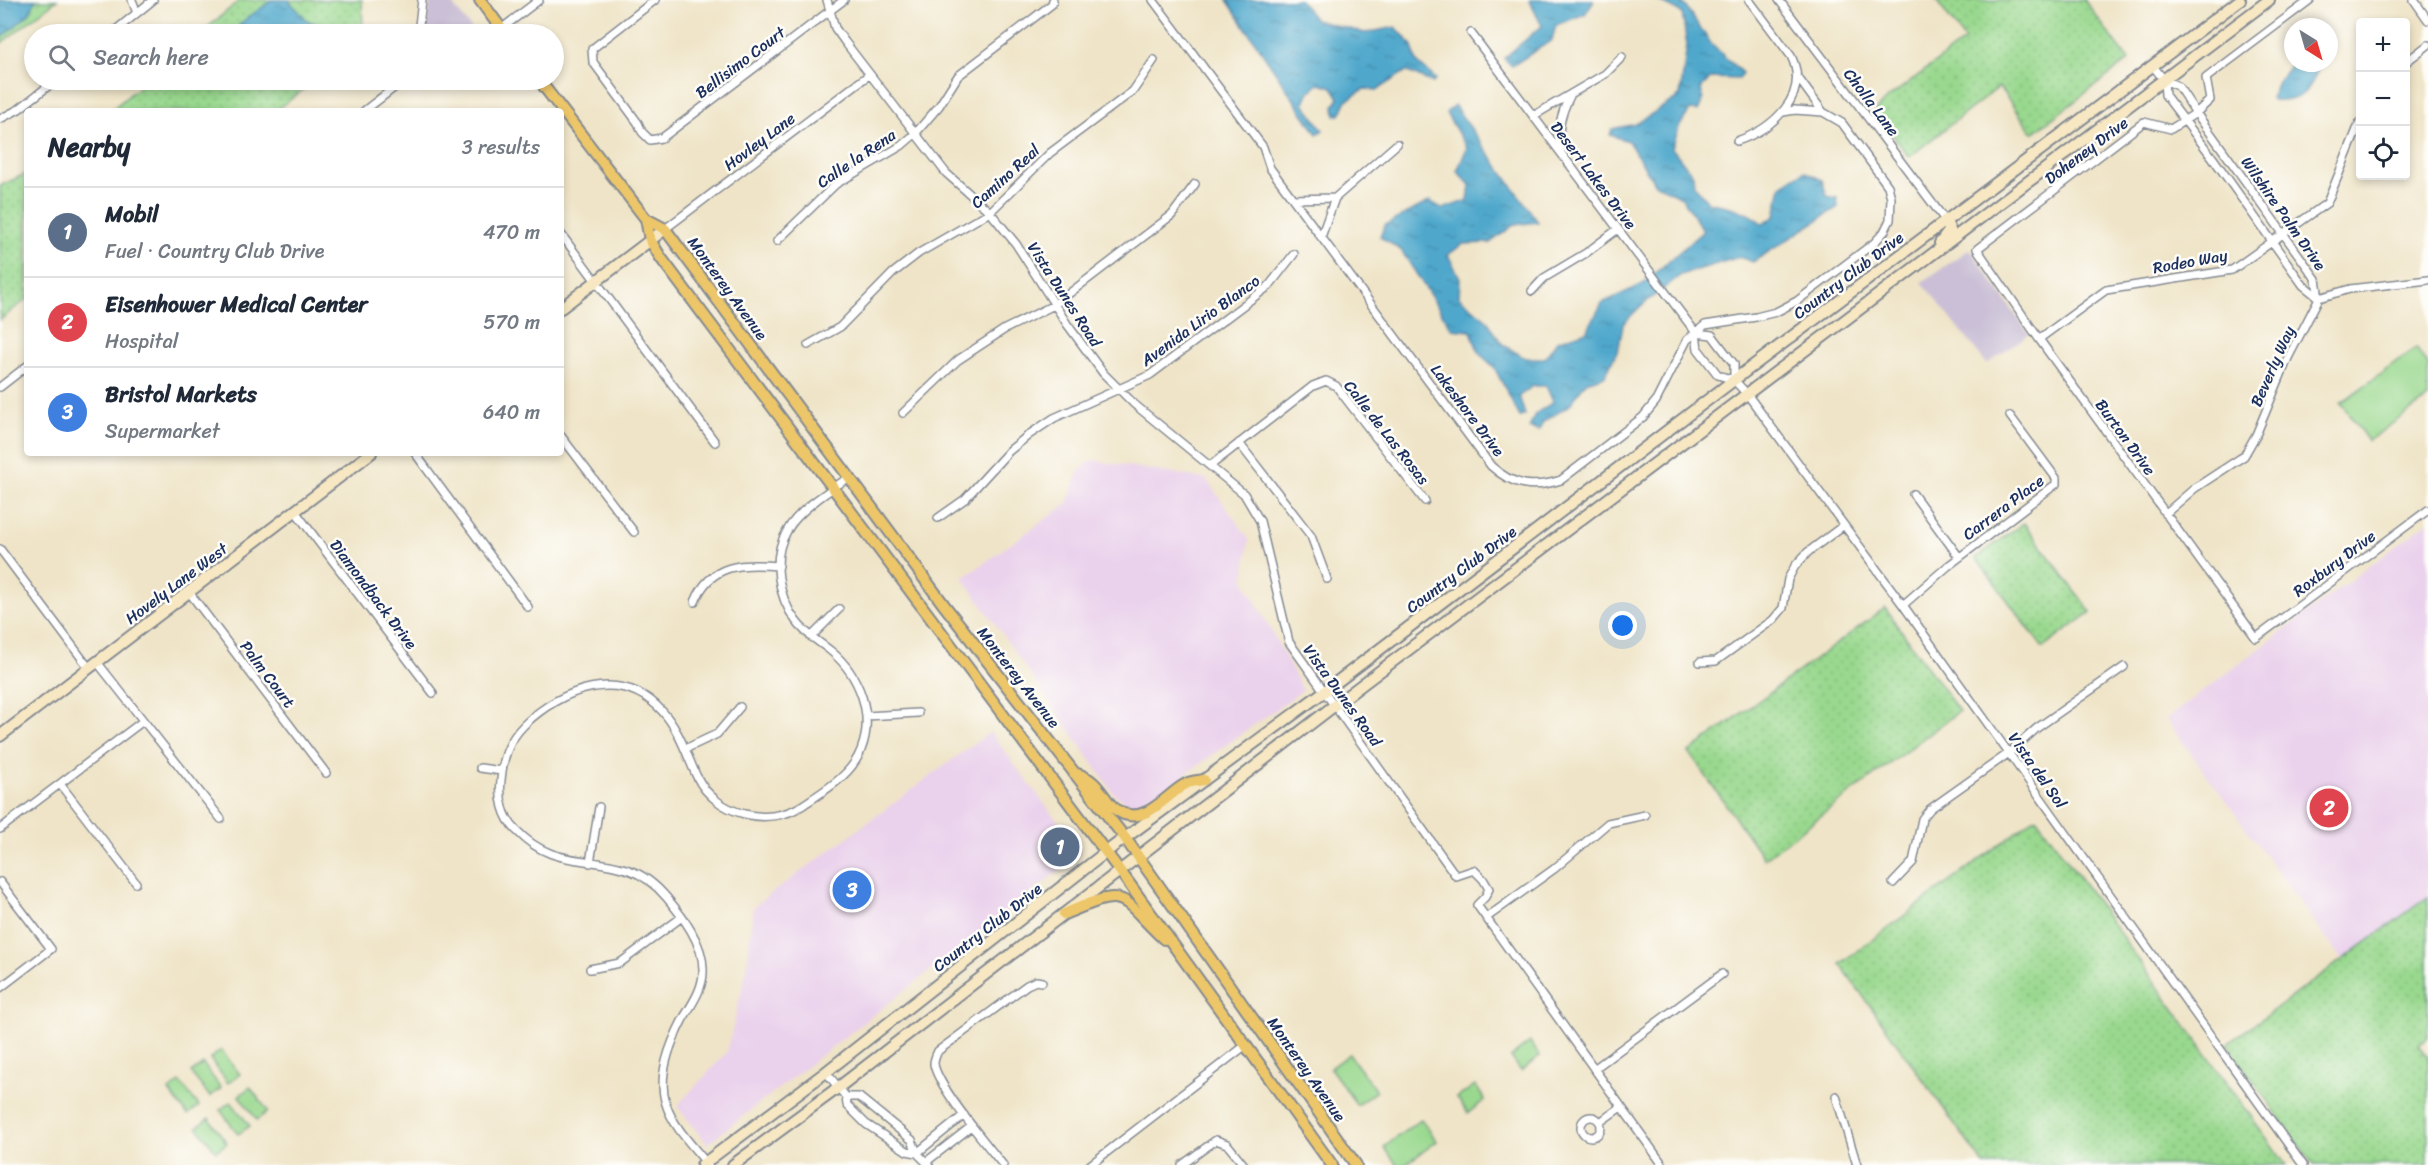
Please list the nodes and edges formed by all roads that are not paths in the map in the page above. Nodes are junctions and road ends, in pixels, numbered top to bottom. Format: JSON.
{"nodes":[{"id":1,"x":132,"y":0,"type":"edge"},
{"id":2,"x":153,"y":0,"type":"edge"},
{"id":3,"x":422,"y":0,"type":"edge"},
{"id":4,"x":480,"y":0,"type":"edge"},
{"id":5,"x":539,"y":0,"type":"edge"},
{"id":6,"x":655,"y":0,"type":"edge"},
{"id":7,"x":827,"y":0,"type":"edge"},
{"id":8,"x":844,"y":0,"type":"edge"},
{"id":9,"x":1053,"y":0,"type":"edge"},
{"id":10,"x":1153,"y":0,"type":"edge"},
{"id":11,"x":1749,"y":0,"type":"edge"},
{"id":12,"x":1779,"y":0,"type":"edge"},
{"id":13,"x":2240,"y":0,"type":"edge"},
{"id":14,"x":2269,"y":0,"type":"edge"},
{"id":15,"x":2310,"y":0,"type":"edge"},
{"id":16,"x":2414,"y":0,"type":"edge"},
{"id":17,"x":830,"y":10,"type":"junction"},
{"id":18,"x":137,"y":13,"type":"junction"},
{"id":19,"x":2428,"y":20,"type":"edge"},
{"id":20,"x":123,"y":24,"type":"edge"},
{"id":21,"x":419,"y":24,"type":"edge"},
{"id":22,"x":497,"y":24,"type":"edge"},
{"id":23,"x":512,"y":24,"type":"edge"},
{"id":24,"x":1471,"y":33,"type":"dead end"},
{"id":25,"x":2428,"y":45,"type":"edge"},
{"id":26,"x":1622,"y":57,"type":"dead end"},
{"id":27,"x":2410,"y":59,"type":"edge"},
{"id":28,"x":1154,"y":60,"type":"dead end"},
{"id":29,"x":2153,"y":66,"type":"junction"},
{"id":30,"x":870,"y":74,"type":"junction"},
{"id":31,"x":1796,"y":75,"type":"junction"},
{"id":32,"x":2164,"y":81,"type":"junction"},
{"id":33,"x":43,"y":90,"type":"edge"},
{"id":34,"x":391,"y":90,"type":"edge"},
{"id":35,"x":548,"y":90,"type":"edge"},
{"id":36,"x":1571,"y":94,"type":"junction"},
{"id":37,"x":368,"y":108,"type":"edge"},
{"id":38,"x":561,"y":108,"type":"edge"},
{"id":39,"x":564,"y":111,"type":"edge"},
{"id":40,"x":1783,"y":112,"type":"junction"},
{"id":41,"x":1823,"y":112,"type":"junction"},
{"id":42,"x":2196,"y":113,"type":"junction"},
{"id":43,"x":1533,"y":116,"type":"junction"},
{"id":44,"x":0,"y":119,"type":"edge"},
{"id":45,"x":2186,"y":121,"type":"junction"},
{"id":46,"x":2359,"y":126,"type":"edge"},
{"id":47,"x":915,"y":134,"type":"junction"},
{"id":48,"x":1737,"y":141,"type":"dead end"},
{"id":49,"x":1397,"y":144,"type":"dead end"},
{"id":50,"x":1562,"y":154,"type":"junction"},
{"id":51,"x":1195,"y":184,"type":"dead end"},
{"id":52,"x":1335,"y":198,"type":"junction"},
{"id":53,"x":1293,"y":199,"type":"junction"},
{"id":54,"x":990,"y":212,"type":"junction"},
{"id":55,"x":646,"y":219,"type":"junction"},
{"id":56,"x":1946,"y":220,"type":"junction"},
{"id":57,"x":665,"y":229,"type":"junction"},
{"id":58,"x":1618,"y":229,"type":"junction"},
{"id":59,"x":2282,"y":234,"type":"junction"},
{"id":60,"x":1321,"y":237,"type":"junction"},
{"id":61,"x":564,"y":238,"type":"edge"},
{"id":62,"x":650,"y":240,"type":"junction"},
{"id":63,"x":777,"y":241,"type":"dead end"},
{"id":64,"x":2273,"y":241,"type":"junction"},
{"id":65,"x":1977,"y":249,"type":"joint"},
{"id":66,"x":1294,"y":254,"type":"dead end"},
{"id":67,"x":1918,"y":264,"type":"junction"},
{"id":68,"x":596,"y":280,"type":"junction"},
{"id":69,"x":2428,"y":280,"type":"edge"},
{"id":70,"x":1532,"y":291,"type":"dead end"},
{"id":71,"x":2319,"y":298,"type":"junction"},
{"id":72,"x":1054,"y":304,"type":"junction"},
{"id":73,"x":564,"y":306,"type":"edge"},
{"id":74,"x":1696,"y":333,"type":"junction"},
{"id":75,"x":2039,"y":339,"type":"junction"},
{"id":76,"x":808,"y":345,"type":"dead end"},
{"id":77,"x":24,"y":368,"type":"edge"},
{"id":78,"x":1734,"y":380,"type":"junction"},
{"id":79,"x":0,"y":387,"type":"edge"},
{"id":80,"x":1119,"y":390,"type":"junction"},
{"id":81,"x":1747,"y":394,"type":"junction"},
{"id":82,"x":903,"y":413,"type":"dead end"},
{"id":83,"x":2010,"y":416,"type":"dead end"},
{"id":84,"x":564,"y":440,"type":"edge"},
{"id":85,"x":715,"y":442,"type":"dead end"},
{"id":86,"x":1239,"y":443,"type":"junction"},
{"id":87,"x":367,"y":456,"type":"edge"},
{"id":88,"x":417,"y":456,"type":"edge"},
{"id":89,"x":1210,"y":466,"type":"junction"},
{"id":90,"x":848,"y":478,"type":"junction"},
{"id":91,"x":833,"y":488,"type":"junction"},
{"id":92,"x":1913,"y":494,"type":"dead end"},
{"id":93,"x":1425,"y":501,"type":"dead end"},
{"id":94,"x":2428,"y":510,"type":"edge"},
{"id":95,"x":295,"y":511,"type":"junction"},
{"id":96,"x":2165,"y":514,"type":"junction"},
{"id":97,"x":938,"y":518,"type":"dead end"},
{"id":98,"x":1844,"y":525,"type":"junction"},
{"id":99,"x":634,"y":532,"type":"dead end"},
{"id":100,"x":0,"y":549,"type":"edge"},
{"id":101,"x":1959,"y":557,"type":"junction"},
{"id":102,"x":779,"y":566,"type":"junction"},
{"id":103,"x":1327,"y":579,"type":"dead end"},
{"id":104,"x":189,"y":592,"type":"junction"},
{"id":105,"x":695,"y":602,"type":"dead end"},
{"id":106,"x":1904,"y":605,"type":"junction"},
{"id":107,"x":528,"y":607,"type":"dead end"},
{"id":108,"x":839,"y":609,"type":"dead end"},
{"id":109,"x":811,"y":637,"type":"junction"},
{"id":110,"x":2256,"y":638,"type":"joint"},
{"id":111,"x":1700,"y":662,"type":"dead end"},
{"id":112,"x":93,"y":665,"type":"junction"},
{"id":113,"x":2124,"y":667,"type":"dead end"},
{"id":114,"x":1325,"y":692,"type":"junction"},
{"id":115,"x":432,"y":693,"type":"dead end"},
{"id":116,"x":1335,"y":705,"type":"junction"},
{"id":117,"x":740,"y":707,"type":"dead end"},
{"id":118,"x":918,"y":713,"type":"dead end"},
{"id":119,"x":866,"y":716,"type":"junction"},
{"id":120,"x":143,"y":721,"type":"junction"},
{"id":121,"x":0,"y":736,"type":"edge"},
{"id":122,"x":685,"y":749,"type":"junction"},
{"id":123,"x":2009,"y":753,"type":"junction"},
{"id":124,"x":480,"y":768,"type":"dead end"},
{"id":125,"x":502,"y":771,"type":"junction"},
{"id":126,"x":326,"y":773,"type":"dead end"},
{"id":127,"x":1074,"y":773,"type":"junction"},
{"id":128,"x":1204,"y":780,"type":"junction"},
{"id":129,"x":60,"y":784,"type":"junction"},
{"id":130,"x":599,"y":807,"type":"dead end"},
{"id":131,"x":1645,"y":815,"type":"dead end"},
{"id":132,"x":220,"y":819,"type":"dead end"},
{"id":133,"x":0,"y":829,"type":"edge"},
{"id":134,"x":1125,"y":838,"type":"junction"},
{"id":135,"x":1106,"y":852,"type":"junction"},
{"id":136,"x":1139,"y":857,"type":"junction"},
{"id":137,"x":590,"y":863,"type":"junction"},
{"id":138,"x":1120,"y":871,"type":"junction"},
{"id":139,"x":0,"y":882,"type":"edge"},
{"id":140,"x":136,"y":883,"type":"dead end"},
{"id":141,"x":1893,"y":883,"type":"dead end"},
{"id":142,"x":1064,"y":914,"type":"junction"},
{"id":143,"x":682,"y":917,"type":"junction"},
{"id":144,"x":1486,"y":918,"type":"junction"},
{"id":145,"x":1182,"y":957,"type":"junction"},
{"id":146,"x":590,"y":969,"type":"dead end"},
{"id":147,"x":1722,"y":974,"type":"dead end"},
{"id":148,"x":1042,"y":982,"type":"dead end"},
{"id":149,"x":0,"y":988,"type":"edge"},
{"id":150,"x":1246,"y":1045,"type":"junction"},
{"id":151,"x":1594,"y":1070,"type":"junction"},
{"id":152,"x":826,"y":1072,"type":"junction"},
{"id":153,"x":839,"y":1087,"type":"junction"},
{"id":154,"x":1836,"y":1096,"type":"dead end"},
{"id":155,"x":846,"y":1097,"type":"junction"},
{"id":156,"x":1622,"y":1107,"type":"junction"},
{"id":157,"x":964,"y":1115,"type":"junction"},
{"id":158,"x":1600,"y":1122,"type":"dead end"},
{"id":159,"x":972,"y":1126,"type":"junction"},
{"id":160,"x":944,"y":1131,"type":"junction"},
{"id":161,"x":953,"y":1141,"type":"junction"},
{"id":162,"x":917,"y":1153,"type":"junction"},
{"id":163,"x":927,"y":1163,"type":"edge"},
{"id":164,"x":706,"y":1164,"type":"edge"},
{"id":165,"x":733,"y":1165,"type":"edge"},
{"id":166,"x":1003,"y":1165,"type":"edge"},
{"id":167,"x":1090,"y":1165,"type":"edge"},
{"id":168,"x":1182,"y":1165,"type":"edge"},
{"id":169,"x":1244,"y":1165,"type":"edge"},
{"id":170,"x":1332,"y":1165,"type":"edge"},
{"id":171,"x":1356,"y":1165,"type":"edge"},
{"id":172,"x":1663,"y":1165,"type":"edge"},
{"id":173,"x":1857,"y":1165,"type":"edge"},
{"id":174,"x":2303,"y":1165,"type":"edge"}],
"edges":[{"from":1,"to":18,"type":"street"},
{"from":2,"to":18,"type":"street"},
{"from":3,"to":21,"type":"street"},
{"from":4,"to":22,"type":"main road"},
{"from":5,"to":23,"type":"street"},
{"from":6,"to":17,"type":"street","name":"Bellisimo Court"},
{"from":7,"to":17,"type":"street","name":"Vista Dunes Road"},
{"from":8,"to":17,"type":"street","name":"Bellisimo Court"},
{"from":9,"to":47,"type":"street","name":"Calle la Rena"},
{"from":10,"to":53,"type":"street","name":"Lakeshore Drive"},
{"from":11,"to":31,"type":"street"},
{"from":12,"to":56,"type":"street","name":"Cholla Lane"},
{"from":13,"to":29,"type":"main road","name":"Country Club Drive"},
{"from":14,"to":32,"type":"main road","name":"Country Club Drive"},
{"from":15,"to":42,"type":"street","name":"Doheney Drive"},
{"from":16,"to":19,"type":"street"},
{"from":17,"to":30,"type":"street","name":"Vista Dunes Road"},
{"from":18,"to":20,"type":"street"},
{"from":24,"to":43,"type":"street","name":"Desert Lakes Drive"},
{"from":25,"to":27,"type":"street"},
{"from":26,"to":36,"type":"street"},
{"from":28,"to":54,"type":"street","name":"Camino Real"},
{"from":29,"to":32,"type":"street","name":"Wilshire Palm Drive"},
{"from":29,"to":56,"type":"main road","name":"Country Club Drive"},
{"from":30,"to":47,"type":"street","name":"Vista Dunes Road"},
{"from":30,"to":57,"type":"street","name":"Hovley Lane"},
{"from":31,"to":40,"type":"street"},
{"from":31,"to":41,"type":"street"},
{"from":32,"to":42,"type":"street","name":"Wilshire Palm Drive"},
{"from":32,"to":45,"type":"street","name":"Wilshire Palm Drive"},
{"from":32,"to":67,"type":"main road","name":"Country Club Drive"},
{"from":33,"to":44,"type":"street"},
{"from":34,"to":37,"type":"street"},
{"from":35,"to":38,"type":"main road","name":"Monterey Avenue"},
{"from":36,"to":43,"type":"street"},
{"from":36,"to":50,"type":"street"},
{"from":39,"to":55,"type":"main road","name":"Monterey Avenue"},
{"from":40,"to":41,"type":"street"},
{"from":40,"to":48,"type":"street"},
{"from":41,"to":74,"type":"street"},
{"from":42,"to":45,"type":"street","name":"Doheney Drive"},
{"from":42,"to":59,"type":"street","name":"Wilshire Palm Drive"},
{"from":43,"to":50,"type":"street","name":"Desert Lakes Drive"},
{"from":45,"to":64,"type":"street","name":"Wilshire Palm Drive"},
{"from":45,"to":65,"type":"street","name":"Doheney Drive"},
{"from":46,"to":59,"type":"street","name":"Rodeo Way"},
{"from":47,"to":54,"type":"street","name":"Vista Dunes Road"},
{"from":47,"to":63,"type":"street","name":"Calle la Rena"},
{"from":49,"to":52,"type":"street"},
{"from":50,"to":58,"type":"street","name":"Desert Lakes Drive"},
{"from":51,"to":72,"type":"street"},
{"from":52,"to":53,"type":"street"},
{"from":52,"to":60,"type":"street"},
{"from":53,"to":60,"type":"street","name":"Lakeshore Drive"},
{"from":54,"to":72,"type":"street","name":"Vista Dunes Road"},
{"from":54,"to":76,"type":"street","name":"Camino Real"},
{"from":55,"to":57,"type":"main road","name":"Monterey Avenue"},
{"from":55,"to":62,"type":"main road","name":"Monterey Avenue"},
{"from":56,"to":67,"type":"main road"},
{"from":56,"to":78,"type":"main road","name":"Country Club Drive"},
{"from":57,"to":62,"type":"main road"},
{"from":57,"to":90,"type":"main road","name":"Monterey Avenue"},
{"from":58,"to":70,"type":"street"},
{"from":58,"to":74,"type":"street","name":"Desert Lakes Drive"},
{"from":59,"to":64,"type":"street","name":"Rodeo Way"},
{"from":59,"to":71,"type":"street","name":"Wilshire Palm Drive"},
{"from":60,"to":74,"type":"street","name":"Lakeshore Drive"},
{"from":61,"to":68,"type":"street"},
{"from":62,"to":68,"type":"main road"},
{"from":62,"to":91,"type":"main road","name":"Monterey Avenue"},
{"from":64,"to":71,"type":"street","name":"Wilshire Palm Drive"},
{"from":64,"to":75,"type":"street","name":"Rodeo Way"},
{"from":65,"to":75,"type":"street","name":"Burton Drive"},
{"from":66,"to":80,"type":"street","name":"Avenida Lirio Blanco"},
{"from":67,"to":81,"type":"main road","name":"Country Club Drive"},
{"from":68,"to":73,"type":"main road"},
{"from":68,"to":85,"type":"street"},
{"from":69,"to":71,"type":"street"},
{"from":71,"to":96,"type":"street","name":"Beverly Way"},
{"from":72,"to":80,"type":"street","name":"Vista Dunes Road"},
{"from":72,"to":82,"type":"street"},
{"from":74,"to":78,"type":"street","name":"Desert Lakes Drive"},
{"from":74,"to":78,"type":"street","name":"Desert Lakes Drive"},
{"from":75,"to":96,"type":"street","name":"Burton Drive"},
{"from":77,"to":79,"type":"street"},
{"from":78,"to":81,"type":"street","name":"Desert Lakes Drive"},
{"from":78,"to":114,"type":"main road","name":"Country Club Drive"},
{"from":80,"to":89,"type":"street","name":"Vista Dunes Road"},
{"from":80,"to":97,"type":"street","name":"Avenida Lirio Blanco"},
{"from":81,"to":98,"type":"street","name":"Vista del Sol"},
{"from":81,"to":116,"type":"main road","name":"Country Club Drive"},
{"from":83,"to":101,"type":"street","name":"Carrera Place"},
{"from":84,"to":99,"type":"street"},
{"from":86,"to":89,"type":"street","name":"Calle de Las Rosas"},
{"from":86,"to":93,"type":"street","name":"Calle de Las Rosas"},
{"from":86,"to":103,"type":"street"},
{"from":87,"to":95,"type":"main road","name":"Hovely Lane West"},
{"from":88,"to":107,"type":"street"},
{"from":89,"to":114,"type":"street","name":"Vista Dunes Road"},
{"from":90,"to":91,"type":"street"},
{"from":90,"to":127,"type":"main road","name":"Monterey Avenue"},
{"from":91,"to":102,"type":"street"},
{"from":91,"to":135,"type":"main road","name":"Monterey Avenue"},
{"from":92,"to":101,"type":"street"},
{"from":94,"to":110,"type":"street","name":"Roxbury Drive"},
{"from":95,"to":104,"type":"main road","name":"Hovely Lane West"},
{"from":95,"to":115,"type":"street","name":"Diamondback Drive"},
{"from":96,"to":110,"type":"street","name":"Burton Drive"},
{"from":98,"to":106,"type":"street","name":"Vista del Sol"},
{"from":98,"to":111,"type":"street"},
{"from":100,"to":112,"type":"street"},
{"from":101,"to":106,"type":"street","name":"Carrera Place"},
{"from":102,"to":105,"type":"street"},
{"from":102,"to":109,"type":"street"},
{"from":104,"to":112,"type":"main road","name":"Hovely Lane West"},
{"from":104,"to":126,"type":"street","name":"Palm Court"},
{"from":106,"to":123,"type":"street","name":"Vista del Sol"},
{"from":108,"to":109,"type":"street"},
{"from":109,"to":119,"type":"street"},
{"from":112,"to":120,"type":"street"},
{"from":112,"to":121,"type":"main road","name":"Hovely Lane West"},
{"from":113,"to":123,"type":"street"},
{"from":114,"to":116,"type":"street","name":"Vista Dunes Road"},
{"from":114,"to":128,"type":"main road","name":"Country Club Drive"},
{"from":116,"to":136,"type":"main road","name":"Country Club Drive"},
{"from":116,"to":144,"type":"street","name":"Vista Dunes Road"},
{"from":117,"to":122,"type":"street"},
{"from":118,"to":119,"type":"street"},
{"from":119,"to":122,"type":"street"},
{"from":120,"to":129,"type":"street"},
{"from":120,"to":132,"type":"street"},
{"from":122,"to":125,"type":"street"},
{"from":123,"to":141,"type":"street"},
{"from":123,"to":174,"type":"street","name":"Vista del Sol"},
{"from":124,"to":125,"type":"street"},
{"from":125,"to":137,"type":"street"},
{"from":127,"to":128,"type":"main road"},
{"from":127,"to":134,"type":"main road","name":"Monterey Avenue"},
{"from":128,"to":134,"type":"main road","name":"Country Club Drive"},
{"from":129,"to":133,"type":"street"},
{"from":129,"to":140,"type":"street"},
{"from":130,"to":137,"type":"street"},
{"from":131,"to":144,"type":"street"},
{"from":134,"to":135,"type":"main road","name":"Country Club Drive"},
{"from":134,"to":136,"type":"main road","name":"Monterey Avenue"},
{"from":135,"to":138,"type":"main road","name":"Monterey Avenue"},
{"from":135,"to":152,"type":"main road","name":"Country Club Drive"},
{"from":136,"to":138,"type":"main road","name":"Country Club Drive"},
{"from":136,"to":171,"type":"main road","name":"Monterey Avenue"},
{"from":137,"to":143,"type":"street"},
{"from":138,"to":142,"type":"main road","name":"Country Club Drive"},
{"from":138,"to":145,"type":"main road","name":"Monterey Avenue"},
{"from":139,"to":149,"type":"street"},
{"from":142,"to":145,"type":"main road"},
{"from":142,"to":153,"type":"main road","name":"Country Club Drive"},
{"from":143,"to":146,"type":"street"},
{"from":143,"to":164,"type":"street"},
{"from":144,"to":151,"type":"street"},
{"from":145,"to":150,"type":"main road","name":"Monterey Avenue"},
{"from":147,"to":151,"type":"street"},
{"from":148,"to":157,"type":"street"},
{"from":150,"to":167,"type":"street"},
{"from":150,"to":170,"type":"main road","name":"Monterey Avenue"},
{"from":151,"to":156,"type":"street"},
{"from":152,"to":153,"type":"street"},
{"from":152,"to":164,"type":"main road","name":"Country Club Drive"},
{"from":153,"to":155,"type":"street"},
{"from":153,"to":165,"type":"main road","name":"Country Club Drive"},
{"from":154,"to":173,"type":"street"},
{"from":155,"to":162,"type":"street"},
{"from":155,"to":162,"type":"street"},
{"from":156,"to":158,"type":"street"},
{"from":156,"to":172,"type":"street"},
{"from":157,"to":159,"type":"street"},
{"from":157,"to":160,"type":"street"},
{"from":159,"to":161,"type":"street"},
{"from":159,"to":166,"type":"street"},
{"from":160,"to":161,"type":"street"},
{"from":160,"to":162,"type":"street"},
{"from":161,"to":163,"type":"street"},
{"from":162,"to":163,"type":"street"},
{"from":168,"to":169,"type":"street"}]}
